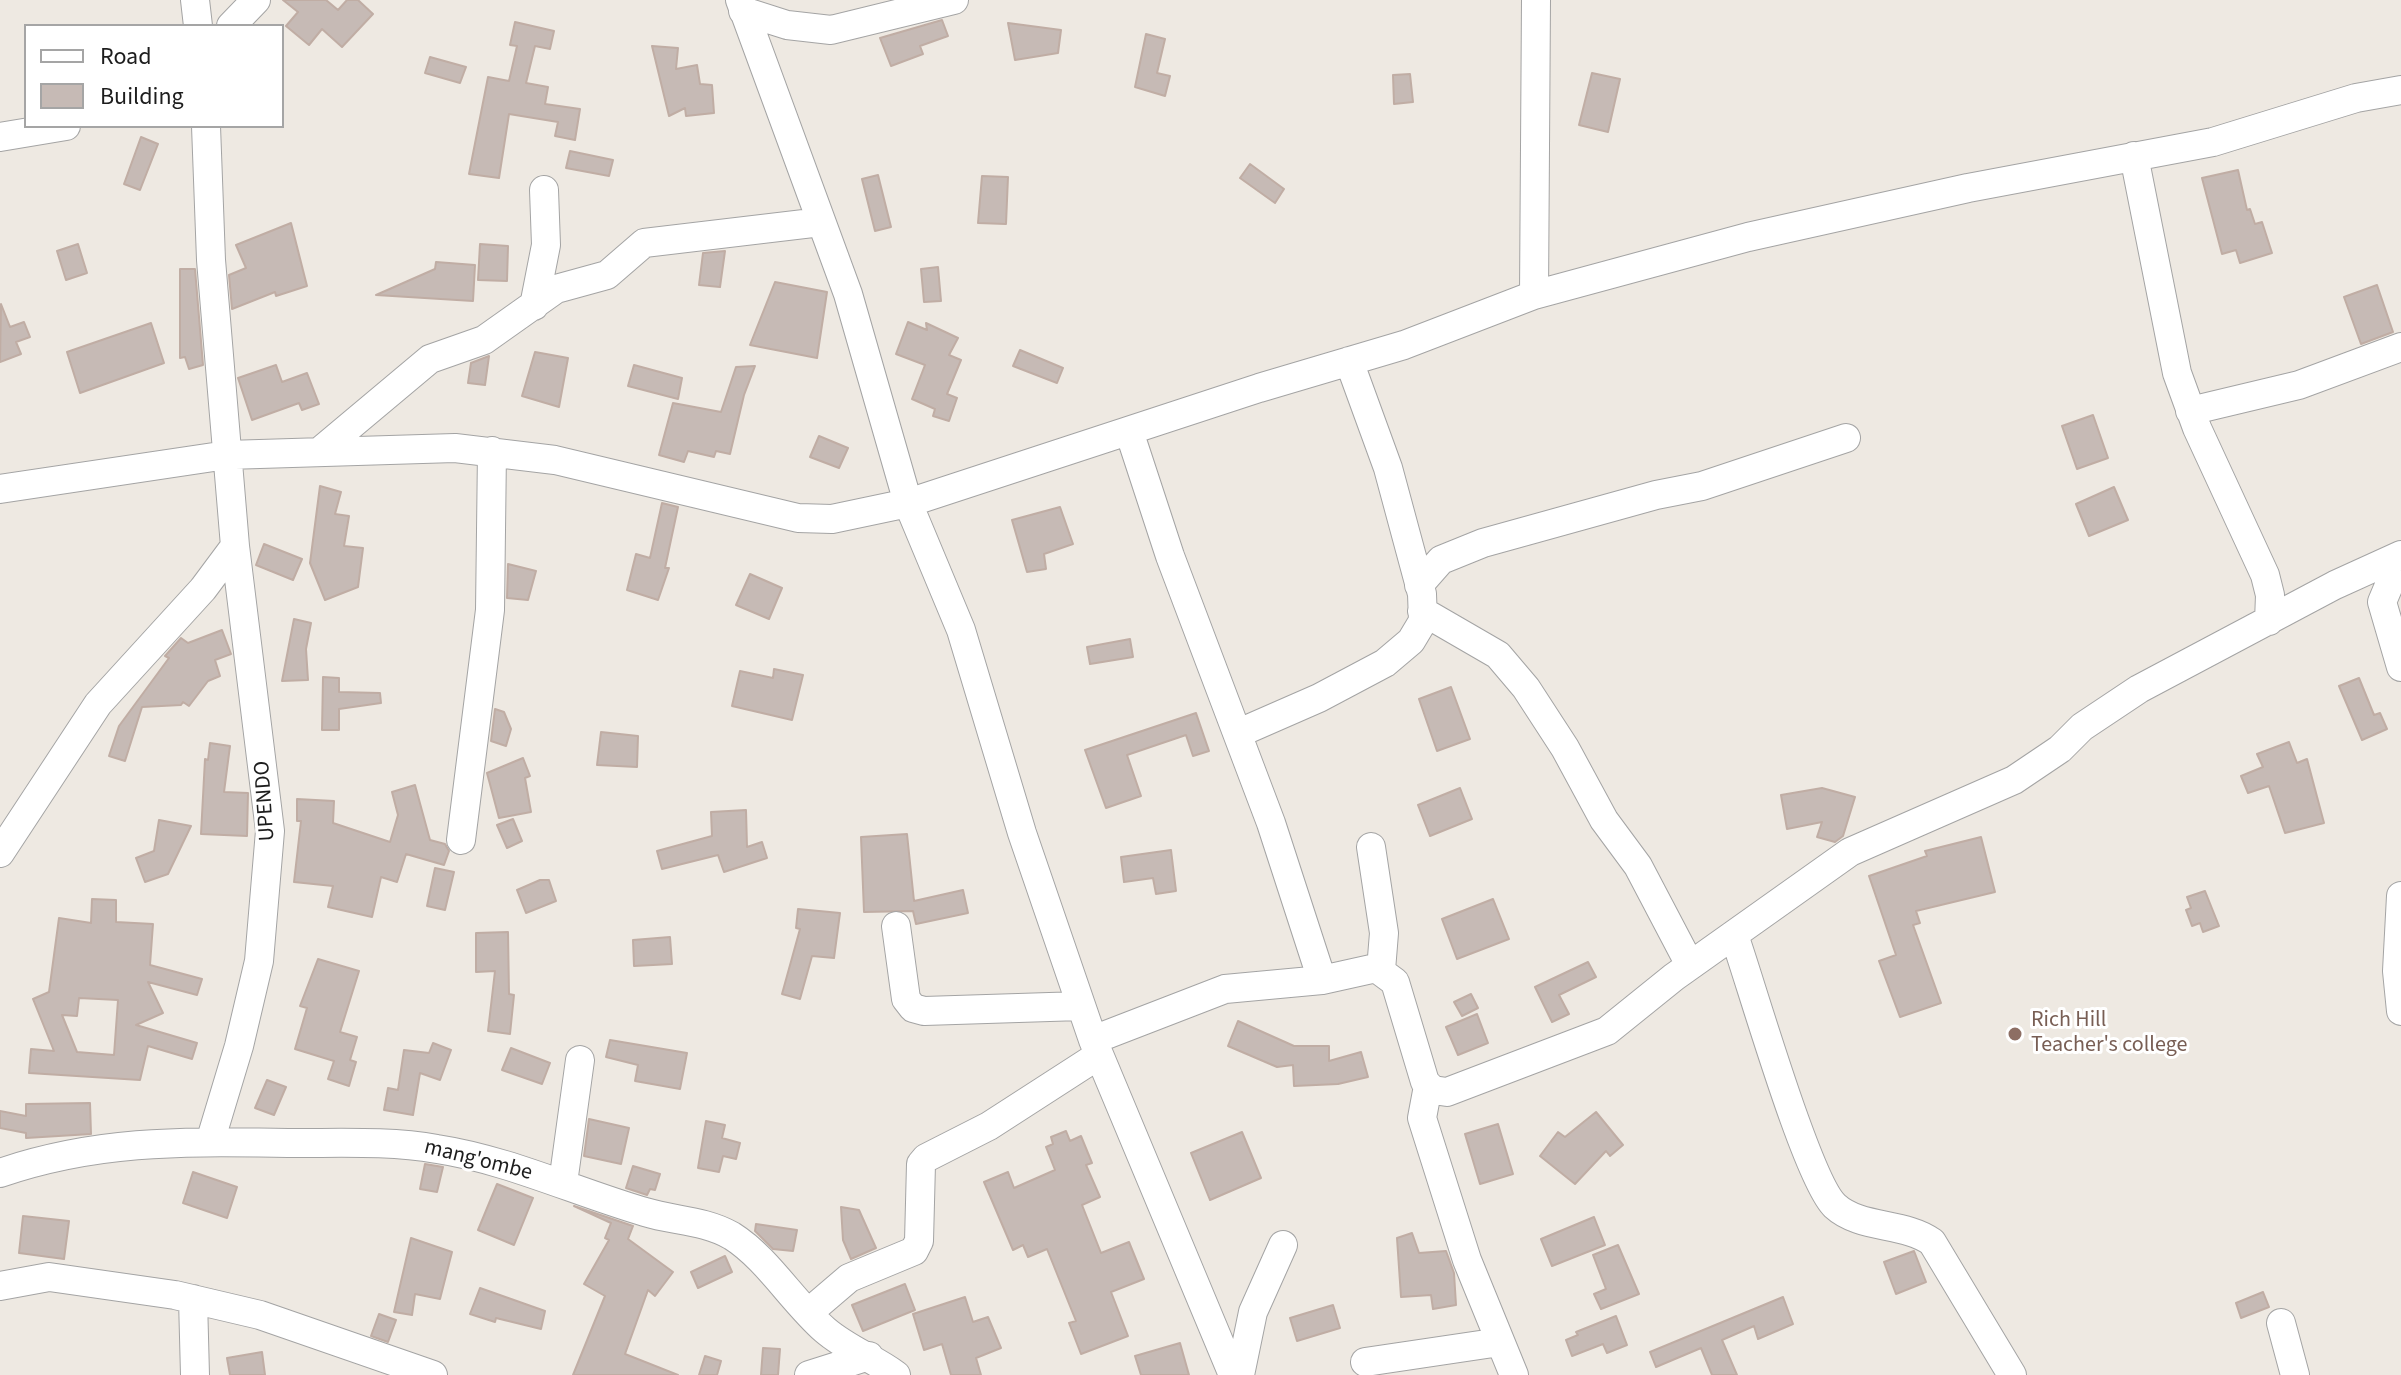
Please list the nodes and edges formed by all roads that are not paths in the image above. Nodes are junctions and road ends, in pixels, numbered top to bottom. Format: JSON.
{"nodes":[{"id":1,"x":195,"y":0,"type":"edge"},
{"id":2,"x":256,"y":0,"type":"edge"},
{"id":3,"x":954,"y":0,"type":"edge"},
{"id":4,"x":1536,"y":0,"type":"edge"},
{"id":5,"x":741,"y":5,"type":"edge"},
{"id":6,"x":198,"y":24,"type":"edge"},
{"id":7,"x":233,"y":24,"type":"edge"},
{"id":8,"x":2401,"y":90,"type":"edge"},
{"id":9,"x":54,"y":128,"type":"edge"},
{"id":10,"x":206,"y":128,"type":"edge"},
{"id":11,"x":0,"y":137,"type":"edge"},
{"id":12,"x":2134,"y":156,"type":"junction"},
{"id":13,"x":544,"y":190,"type":"dead end"},
{"id":14,"x":821,"y":222,"type":"junction"},
{"id":15,"x":1534,"y":295,"type":"junction"},
{"id":16,"x":534,"y":306,"type":"junction"},
{"id":17,"x":2401,"y":347,"type":"edge"},
{"id":18,"x":1349,"y":361,"type":"junction"},
{"id":19,"x":2190,"y":411,"type":"junction"},
{"id":20,"x":1129,"y":431,"type":"junction"},
{"id":21,"x":1846,"y":438,"type":"dead end"},
{"id":22,"x":492,"y":451,"type":"junction"},
{"id":23,"x":319,"y":452,"type":"junction"},
{"id":24,"x":227,"y":455,"type":"junction"},
{"id":25,"x":0,"y":489,"type":"edge"},
{"id":26,"x":908,"y":503,"type":"junction"},
{"id":27,"x":235,"y":546,"type":"junction"},
{"id":28,"x":2401,"y":556,"type":"edge"},
{"id":29,"x":1421,"y":598,"type":"junction"},
{"id":30,"x":2269,"y":621,"type":"junction"},
{"id":31,"x":2400,"y":664,"type":"edge"},
{"id":32,"x":1239,"y":733,"type":"junction"},
{"id":33,"x":461,"y":840,"type":"dead end"},
{"id":34,"x":1371,"y":847,"type":"dead end"},
{"id":35,"x":0,"y":853,"type":"edge"},
{"id":36,"x":2401,"y":896,"type":"edge"},
{"id":37,"x":896,"y":926,"type":"dead end"},
{"id":38,"x":1734,"y":935,"type":"junction"},
{"id":39,"x":1690,"y":965,"type":"junction"},
{"id":40,"x":1381,"y":970,"type":"junction"},
{"id":41,"x":1322,"y":980,"type":"junction"},
{"id":42,"x":1081,"y":1006,"type":"junction"},
{"id":43,"x":2401,"y":1011,"type":"edge"},
{"id":44,"x":1096,"y":1048,"type":"junction"},
{"id":45,"x":580,"y":1060,"type":"dead end"},
{"id":46,"x":1428,"y":1086,"type":"junction"},
{"id":47,"x":210,"y":1142,"type":"junction"},
{"id":48,"x":0,"y":1173,"type":"edge"},
{"id":49,"x":563,"y":1183,"type":"junction"},
{"id":50,"x":1283,"y":1245,"type":"dead end"},
{"id":51,"x":2,"y":1287,"type":"edge"},
{"id":52,"x":193,"y":1299,"type":"junction"},
{"id":53,"x":808,"y":1313,"type":"junction"},
{"id":54,"x":2281,"y":1323,"type":"dead end"},
{"id":55,"x":1500,"y":1342,"type":"junction"},
{"id":56,"x":869,"y":1356,"type":"junction"},
{"id":57,"x":1365,"y":1362,"type":"dead end"},
{"id":58,"x":195,"y":1375,"type":"edge"},
{"id":59,"x":433,"y":1375,"type":"edge"},
{"id":60,"x":809,"y":1375,"type":"edge"},
{"id":61,"x":896,"y":1375,"type":"edge"},
{"id":62,"x":1233,"y":1375,"type":"edge"},
{"id":63,"x":1240,"y":1375,"type":"edge"},
{"id":64,"x":1514,"y":1375,"type":"edge"},
{"id":65,"x":2012,"y":1375,"type":"edge"},
{"id":66,"x":2295,"y":1375,"type":"edge"}],
"edges":[{"from":1,"to":6,"type":"street"},
{"from":2,"to":7,"type":"street"},
{"from":3,"to":5,"type":"street"},
{"from":4,"to":15,"type":"street"},
{"from":5,"to":14,"type":"street"},
{"from":8,"to":12,"type":"street"},
{"from":9,"to":11,"type":"street"},
{"from":10,"to":24,"type":"street","name":"UPENDO"},
{"from":12,"to":15,"type":"street"},
{"from":12,"to":19,"type":"street"},
{"from":13,"to":16,"type":"street"},
{"from":14,"to":16,"type":"street"},
{"from":14,"to":26,"type":"street"},
{"from":15,"to":18,"type":"street"},
{"from":16,"to":23,"type":"street"},
{"from":17,"to":19,"type":"street"},
{"from":18,"to":20,"type":"street"},
{"from":18,"to":29,"type":"street"},
{"from":19,"to":30,"type":"street"},
{"from":20,"to":26,"type":"street"},
{"from":20,"to":32,"type":"street"},
{"from":21,"to":29,"type":"street"},
{"from":22,"to":23,"type":"street"},
{"from":22,"to":26,"type":"street"},
{"from":22,"to":33,"type":"street"},
{"from":23,"to":24,"type":"street"},
{"from":24,"to":25,"type":"street"},
{"from":24,"to":27,"type":"street","name":"UPENDO"},
{"from":26,"to":42,"type":"street"},
{"from":27,"to":35,"type":"street"},
{"from":27,"to":47,"type":"street","name":"UPENDO"},
{"from":28,"to":30,"type":"street"},
{"from":28,"to":31,"type":"street"},
{"from":29,"to":32,"type":"street"},
{"from":29,"to":39,"type":"street"},
{"from":30,"to":38,"type":"street"},
{"from":32,"to":41,"type":"street"},
{"from":34,"to":40,"type":"street"},
{"from":36,"to":43,"type":"street"},
{"from":37,"to":42,"type":"street"},
{"from":38,"to":39,"type":"street"},
{"from":38,"to":65,"type":"street"},
{"from":39,"to":46,"type":"street"},
{"from":40,"to":41,"type":"street"},
{"from":40,"to":46,"type":"street"},
{"from":41,"to":44,"type":"street"},
{"from":42,"to":44,"type":"street"},
{"from":44,"to":53,"type":"street"},
{"from":44,"to":62,"type":"street"},
{"from":45,"to":49,"type":"street"},
{"from":46,"to":55,"type":"street"},
{"from":47,"to":48,"type":"street","name":"mang'ombe"},
{"from":47,"to":49,"type":"street","name":"mang'ombe"},
{"from":49,"to":53,"type":"street","name":"mang'ombe"},
{"from":50,"to":63,"type":"street"},
{"from":51,"to":52,"type":"street"},
{"from":52,"to":58,"type":"street"},
{"from":52,"to":59,"type":"street"},
{"from":53,"to":56,"type":"street","name":"mang'ombe"},
{"from":54,"to":66,"type":"street"},
{"from":55,"to":57,"type":"street"},
{"from":55,"to":64,"type":"street"},
{"from":56,"to":60,"type":"street"},
{"from":56,"to":61,"type":"street","name":"mang'ombe"}]}
